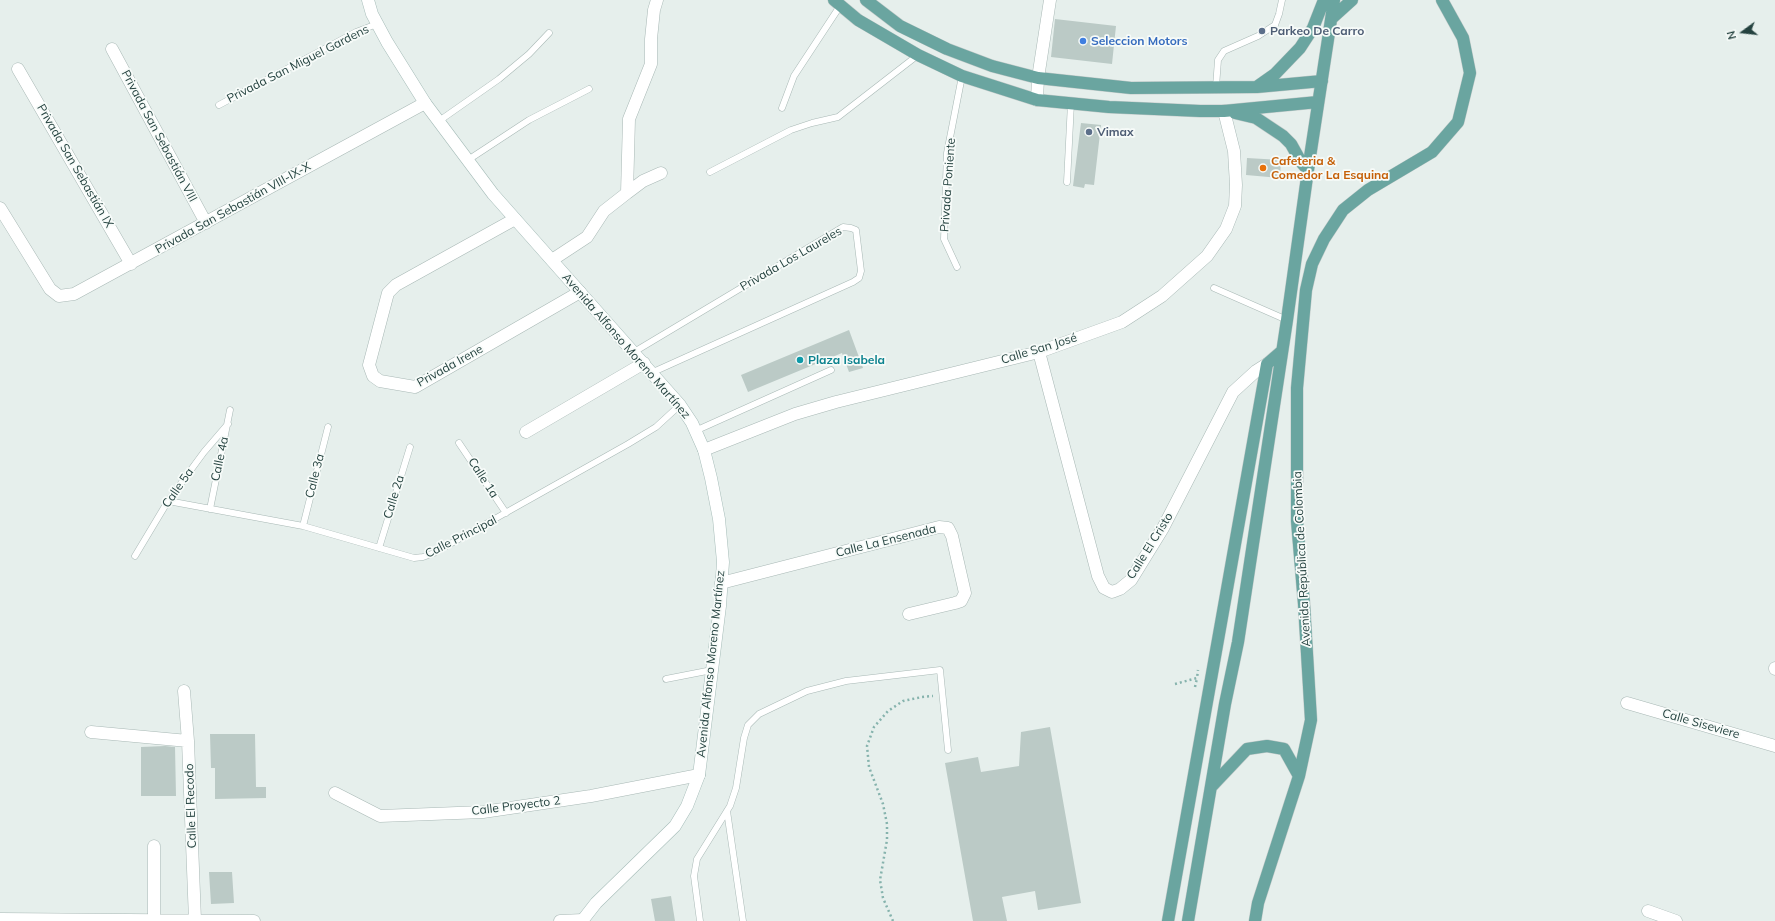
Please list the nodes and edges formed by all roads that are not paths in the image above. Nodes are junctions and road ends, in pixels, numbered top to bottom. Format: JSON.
{"nodes":[{"id":1,"x":368,"y":0,"type":"edge"},
{"id":2,"x":657,"y":0,"type":"edge"},
{"id":3,"x":866,"y":0,"type":"edge"},
{"id":4,"x":1050,"y":0,"type":"edge"},
{"id":5,"x":1282,"y":0,"type":"edge"},
{"id":6,"x":1324,"y":0,"type":"edge"},
{"id":7,"x":1334,"y":0,"type":"edge"},
{"id":8,"x":1352,"y":0,"type":"edge"},
{"id":9,"x":1442,"y":0,"type":"edge"},
{"id":10,"x":837,"y":3,"type":"edge"},
{"id":11,"x":1331,"y":19,"type":"junction"},
{"id":12,"x":377,"y":24,"type":"junction"},
{"id":13,"x":549,"y":33,"type":"dead end"},
{"id":14,"x":112,"y":49,"type":"dead end"},
{"id":15,"x":918,"y":55,"type":"junction"},
{"id":16,"x":18,"y":68,"type":"dead end"},
{"id":17,"x":962,"y":76,"type":"junction"},
{"id":18,"x":1038,"y":78,"type":"junction"},
{"id":19,"x":1322,"y":81,"type":"junction"},
{"id":20,"x":1216,"y":87,"type":"junction"},
{"id":21,"x":1257,"y":87,"type":"junction"},
{"id":22,"x":589,"y":89,"type":"dead end"},
{"id":23,"x":1037,"y":100,"type":"junction"},
{"id":24,"x":1318,"y":102,"type":"junction"},
{"id":25,"x":425,"y":103,"type":"junction"},
{"id":26,"x":1071,"y":103,"type":"junction"},
{"id":27,"x":219,"y":105,"type":"dead end"},
{"id":28,"x":782,"y":108,"type":"dead end"},
{"id":29,"x":1224,"y":111,"type":"junction"},
{"id":30,"x":438,"y":121,"type":"junction"},
{"id":31,"x":468,"y":160,"type":"junction"},
{"id":32,"x":1308,"y":170,"type":"junction"},
{"id":33,"x":710,"y":172,"type":"dead end"},
{"id":34,"x":661,"y":173,"type":"dead end"},
{"id":35,"x":1067,"y":182,"type":"dead end"},
{"id":36,"x":627,"y":193,"type":"junction"},
{"id":37,"x":0,"y":208,"type":"edge"},
{"id":38,"x":515,"y":219,"type":"junction"},
{"id":39,"x":206,"y":223,"type":"junction"},
{"id":40,"x":552,"y":260,"type":"junction"},
{"id":41,"x":131,"y":264,"type":"junction"},
{"id":42,"x":957,"y":267,"type":"dead end"},
{"id":43,"x":1214,"y":288,"type":"dead end"},
{"id":44,"x":580,"y":292,"type":"junction"},
{"id":45,"x":1287,"y":320,"type":"junction"},
{"id":46,"x":1282,"y":351,"type":"junction"},
{"id":47,"x":634,"y":352,"type":"junction"},
{"id":48,"x":1039,"y":352,"type":"junction"},
{"id":49,"x":1267,"y":364,"type":"junction"},
{"id":50,"x":648,"y":368,"type":"junction"},
{"id":51,"x":831,"y":370,"type":"dead end"},
{"id":52,"x":680,"y":405,"type":"junction"},
{"id":53,"x":230,"y":410,"type":"dead end"},
{"id":54,"x":228,"y":424,"type":"junction"},
{"id":55,"x":328,"y":427,"type":"dead end"},
{"id":56,"x":695,"y":431,"type":"junction"},
{"id":57,"x":526,"y":432,"type":"dead end"},
{"id":58,"x":460,"y":443,"type":"dead end"},
{"id":59,"x":410,"y":446,"type":"dead end"},
{"id":60,"x":704,"y":450,"type":"junction"},
{"id":61,"x":168,"y":500,"type":"junction"},
{"id":62,"x":210,"y":509,"type":"junction"},
{"id":63,"x":506,"y":513,"type":"junction"},
{"id":64,"x":303,"y":526,"type":"junction"},
{"id":65,"x":379,"y":548,"type":"junction"},
{"id":66,"x":135,"y":556,"type":"dead end"},
{"id":67,"x":721,"y":582,"type":"junction"},
{"id":68,"x":909,"y":614,"type":"dead end"},
{"id":69,"x":712,"y":670,"type":"junction"},
{"id":70,"x":666,"y":679,"type":"dead end"},
{"id":71,"x":184,"y":691,"type":"dead end"},
{"id":72,"x":1627,"y":703,"type":"dead end"},
{"id":73,"x":91,"y":732,"type":"dead end"},
{"id":74,"x":188,"y":741,"type":"junction"},
{"id":75,"x":1775,"y":746,"type":"edge"},
{"id":76,"x":948,"y":750,"type":"dead end"},
{"id":77,"x":699,"y":775,"type":"junction"},
{"id":78,"x":1299,"y":776,"type":"junction"},
{"id":79,"x":1212,"y":786,"type":"junction"},
{"id":80,"x":335,"y":793,"type":"dead end"},
{"id":81,"x":727,"y":811,"type":"junction"},
{"id":82,"x":154,"y":846,"type":"dead end"},
{"id":83,"x":1648,"y":910,"type":"dead end"},
{"id":84,"x":0,"y":918,"type":"edge"},
{"id":85,"x":162,"y":920,"type":"edge"},
{"id":86,"x":195,"y":920,"type":"junction"},
{"id":87,"x":582,"y":920,"type":"edge"},
{"id":88,"x":254,"y":921,"type":"edge"},
{"id":89,"x":560,"y":921,"type":"edge"},
{"id":90,"x":700,"y":921,"type":"edge"},
{"id":91,"x":743,"y":921,"type":"edge"},
{"id":92,"x":1168,"y":921,"type":"edge"},
{"id":93,"x":1188,"y":921,"type":"edge"},
{"id":94,"x":1255,"y":921,"type":"edge"},
{"id":95,"x":1676,"y":921,"type":"edge"}],
"edges":[{"from":1,"to":12,"type":"street","name":"Avenida Alfonso Moreno Martínez"},
{"from":2,"to":36,"type":"street"},
{"from":3,"to":18,"type":"main road"},
{"from":4,"to":18,"type":"street"},
{"from":5,"to":20,"type":"lane"},
{"from":6,"to":21,"type":"main road"},
{"from":7,"to":11,"type":"main road"},
{"from":8,"to":11,"type":"main road"},
{"from":9,"to":78,"type":"main road","name":"Avenida República de Colombia"},
{"from":10,"to":15,"type":"main road"},
{"from":10,"to":28,"type":"lane"},
{"from":11,"to":19,"type":"main road"},
{"from":12,"to":25,"type":"street","name":"Avenida Alfonso Moreno Martínez"},
{"from":12,"to":27,"type":"lane","name":"Privada San Miguel Gardens"},
{"from":13,"to":30,"type":"lane"},
{"from":14,"to":39,"type":"street","name":"Privada San Sebastián VIII"},
{"from":15,"to":17,"type":"main road"},
{"from":15,"to":33,"type":"lane"},
{"from":16,"to":41,"type":"street","name":"Privada San Sebastián IX"},
{"from":17,"to":23,"type":"main road"},
{"from":17,"to":42,"type":"lane","name":"Privada Poniente"},
{"from":18,"to":20,"type":"main road"},
{"from":18,"to":23,"type":"street"},
{"from":19,"to":21,"type":"main road"},
{"from":19,"to":24,"type":"main road"},
{"from":20,"to":21,"type":"main road"},
{"from":22,"to":31,"type":"lane"},
{"from":23,"to":26,"type":"main road"},
{"from":24,"to":29,"type":"main road"},
{"from":24,"to":32,"type":"main road"},
{"from":25,"to":30,"type":"street","name":"Avenida Alfonso Moreno Martínez"},
{"from":25,"to":39,"type":"street","name":"Privada San Sebastián VIII-IX-X"},
{"from":26,"to":29,"type":"main road"},
{"from":26,"to":35,"type":"lane"},
{"from":29,"to":32,"type":"main road"},
{"from":29,"to":48,"type":"street","name":"Calle San José"},
{"from":30,"to":31,"type":"street","name":"Avenida Alfonso Moreno Martínez"},
{"from":31,"to":38,"type":"street","name":"Avenida Alfonso Moreno Martínez"},
{"from":32,"to":45,"type":"main road"},
{"from":34,"to":36,"type":"street"},
{"from":36,"to":40,"type":"street"},
{"from":37,"to":41,"type":"street","name":"Privada San Sebastián VIII-IX-X"},
{"from":38,"to":40,"type":"street","name":"Avenida Alfonso Moreno Martínez"},
{"from":38,"to":44,"type":"street","name":"Privada Irene"},
{"from":39,"to":41,"type":"street","name":"Privada San Sebastián VIII-IX-X"},
{"from":40,"to":44,"type":"street","name":"Avenida Alfonso Moreno Martínez"},
{"from":43,"to":45,"type":"lane"},
{"from":44,"to":47,"type":"street","name":"Avenida Alfonso Moreno Martínez"},
{"from":45,"to":46,"type":"main road"},
{"from":46,"to":49,"type":"main road"},
{"from":46,"to":79,"type":"main road"},
{"from":47,"to":50,"type":"street","name":"Avenida Alfonso Moreno Martínez"},
{"from":47,"to":50,"type":"lane","name":"Privada Los Laureles"},
{"from":48,"to":49,"type":"street","name":"Calle El Cristo"},
{"from":48,"to":60,"type":"street","name":"Calle San José"},
{"from":49,"to":92,"type":"main road"},
{"from":50,"to":52,"type":"street","name":"Avenida Alfonso Moreno Martínez"},
{"from":50,"to":57,"type":"street"},
{"from":51,"to":56,"type":"lane"},
{"from":52,"to":56,"type":"street","name":"Avenida Alfonso Moreno Martínez"},
{"from":52,"to":63,"type":"lane","name":"Calle Principal"},
{"from":53,"to":54,"type":"lane","name":"Calle 4a"},
{"from":54,"to":61,"type":"lane","name":"Calle 5a"},
{"from":54,"to":62,"type":"lane","name":"Calle 4a"},
{"from":55,"to":64,"type":"lane","name":"Calle 3a"},
{"from":56,"to":60,"type":"street","name":"Avenida Alfonso Moreno Martínez"},
{"from":58,"to":63,"type":"lane","name":"Calle 1a"},
{"from":59,"to":65,"type":"lane","name":"Calle 2a"},
{"from":60,"to":67,"type":"street","name":"Avenida Alfonso Moreno Martínez"},
{"from":61,"to":62,"type":"lane","name":"Calle Principal"},
{"from":61,"to":66,"type":"lane","name":"Calle 5a"},
{"from":62,"to":64,"type":"lane","name":"Calle Principal"},
{"from":63,"to":65,"type":"lane","name":"Calle Principal"},
{"from":64,"to":65,"type":"lane","name":"Calle Principal"},
{"from":67,"to":68,"type":"street","name":"Calle La Ensenada"},
{"from":67,"to":69,"type":"street","name":"Avenida Alfonso Moreno Martínez"},
{"from":69,"to":70,"type":"lane"},
{"from":69,"to":77,"type":"street","name":"Avenida Alfonso Moreno Martínez"},
{"from":71,"to":74,"type":"street","name":"Calle El Recodo"},
{"from":72,"to":75,"type":"street","name":"Calle Siseviere"},
{"from":73,"to":74,"type":"street"},
{"from":74,"to":86,"type":"street","name":"Calle El Recodo"},
{"from":76,"to":81,"type":"lane"},
{"from":77,"to":80,"type":"street","name":"Calle Proyecto 2"},
{"from":77,"to":87,"type":"street","name":"Avenida Alfonso Moreno Martínez"},
{"from":78,"to":79,"type":"main road"},
{"from":78,"to":94,"type":"main road","name":"Avenida República de Colombia"},
{"from":79,"to":93,"type":"main road"},
{"from":81,"to":90,"type":"lane"},
{"from":81,"to":91,"type":"lane"},
{"from":82,"to":85,"type":"street"},
{"from":83,"to":95,"type":"street"},
{"from":84,"to":85,"type":"street"},
{"from":85,"to":86,"type":"street"},
{"from":86,"to":88,"type":"street"},
{"from":87,"to":89,"type":"street"}]}
